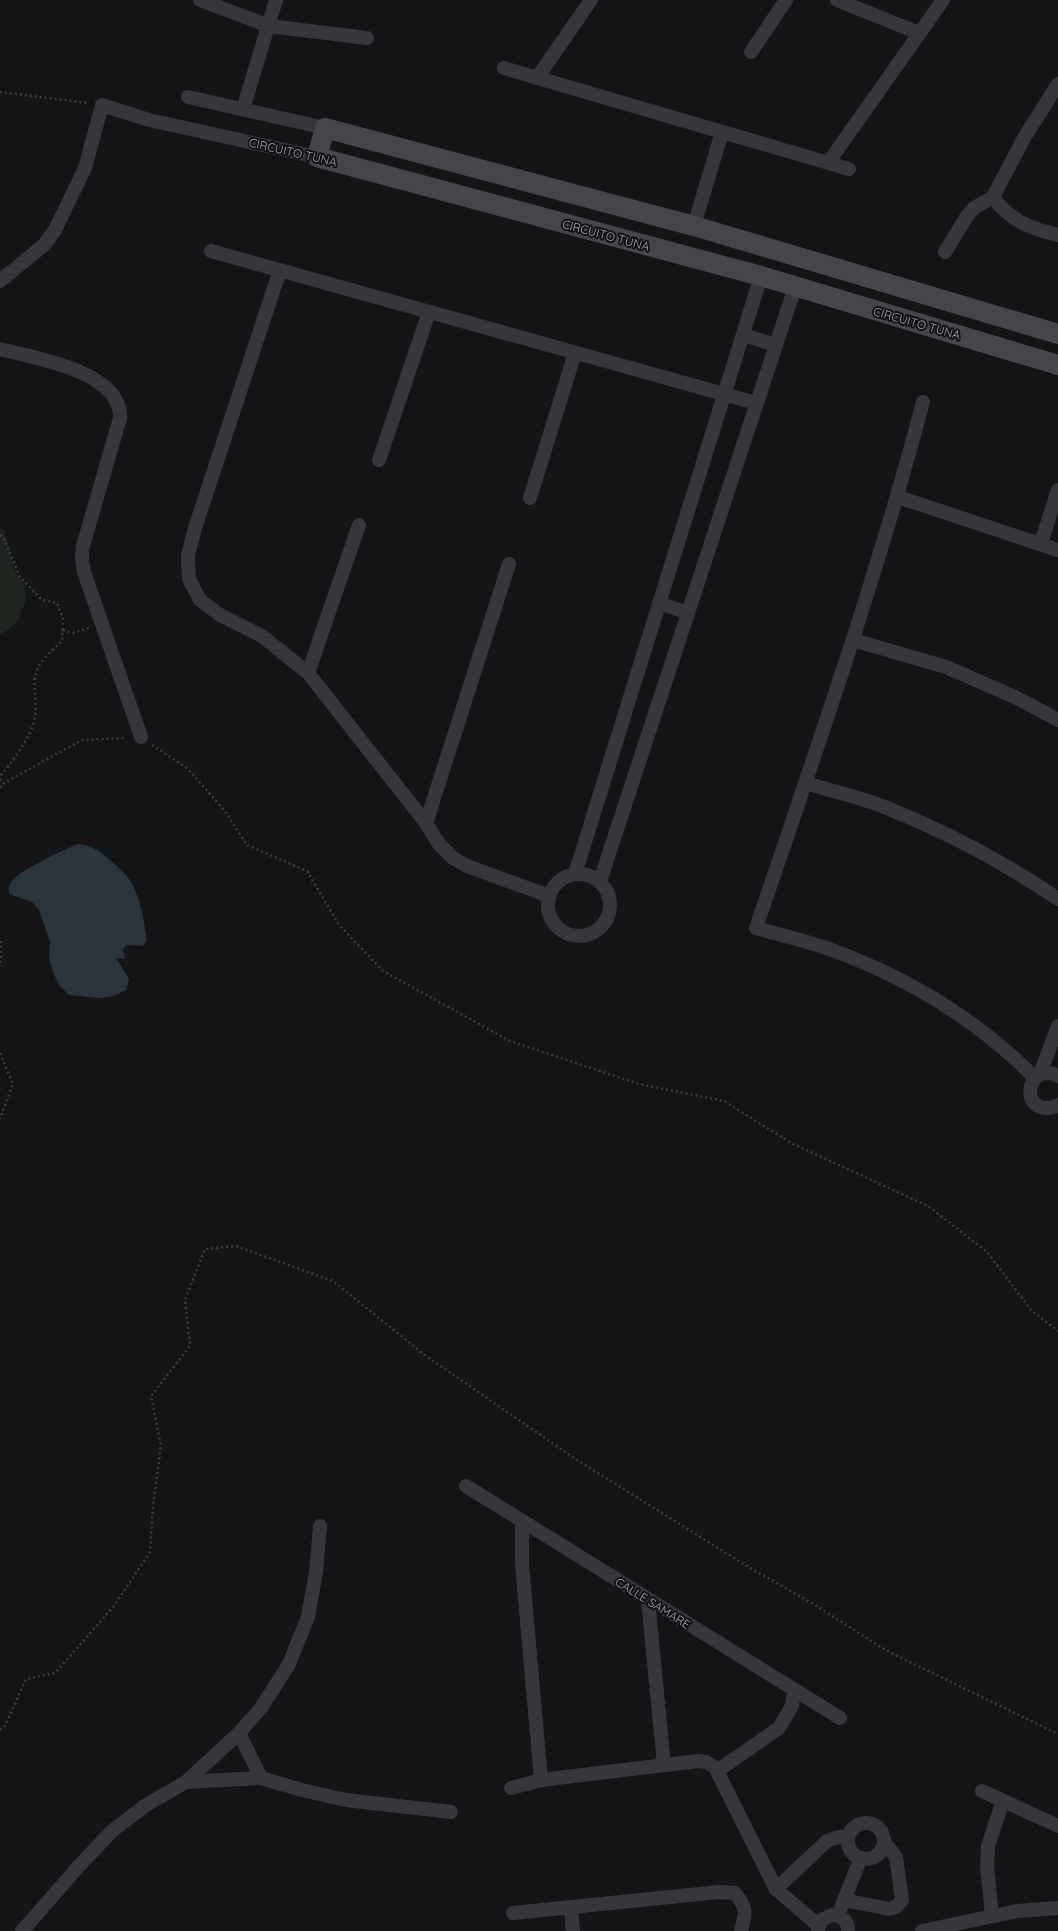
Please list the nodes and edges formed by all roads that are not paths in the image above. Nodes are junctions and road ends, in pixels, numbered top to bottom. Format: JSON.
{"nodes":[{"id":1,"x":200,"y":0,"type":"edge"},
{"id":2,"x":276,"y":0,"type":"edge"},
{"id":3,"x":590,"y":0,"type":"edge"},
{"id":4,"x":786,"y":0,"type":"edge"},
{"id":5,"x":837,"y":0,"type":"edge"},
{"id":6,"x":944,"y":0,"type":"edge"},
{"id":7,"x":269,"y":26,"type":"junction"},
{"id":8,"x":919,"y":33,"type":"junction"},
{"id":9,"x":367,"y":38,"type":"dead end"},
{"id":10,"x":751,"y":52,"type":"dead end"},
{"id":11,"x":504,"y":68,"type":"dead end"},
{"id":12,"x":537,"y":78,"type":"junction"},
{"id":13,"x":1058,"y":84,"type":"edge"},
{"id":14,"x":188,"y":97,"type":"dead end"},
{"id":15,"x":243,"y":109,"type":"junction"},
{"id":16,"x":326,"y":128,"type":"junction"},
{"id":17,"x":722,"y":132,"type":"junction"},
{"id":18,"x":317,"y":157,"type":"junction"},
{"id":19,"x":828,"y":163,"type":"junction"},
{"id":20,"x":849,"y":169,"type":"dead end"},
{"id":21,"x":993,"y":197,"type":"junction"},
{"id":22,"x":694,"y":226,"type":"junction"},
{"id":23,"x":1058,"y":235,"type":"edge"},
{"id":24,"x":211,"y":251,"type":"dead end"},
{"id":25,"x":945,"y":252,"type":"dead end"},
{"id":26,"x":280,"y":270,"type":"junction"},
{"id":27,"x":761,"y":276,"type":"junction"},
{"id":28,"x":0,"y":281,"type":"edge"},
{"id":29,"x":795,"y":287,"type":"junction"},
{"id":30,"x":429,"y":312,"type":"junction"},
{"id":31,"x":1058,"y":334,"type":"edge"},
{"id":32,"x":743,"y":335,"type":"junction"},
{"id":33,"x":776,"y":345,"type":"junction"},
{"id":34,"x":0,"y":349,"type":"edge"},
{"id":35,"x":575,"y":353,"type":"junction"},
{"id":36,"x":1058,"y":365,"type":"edge"},
{"id":37,"x":725,"y":394,"type":"junction"},
{"id":38,"x":923,"y":402,"type":"dead end"},
{"id":39,"x":756,"y":403,"type":"junction"},
{"id":40,"x":379,"y":460,"type":"dead end"},
{"id":41,"x":1058,"y":490,"type":"edge"},
{"id":42,"x":898,"y":497,"type":"junction"},
{"id":43,"x":530,"y":498,"type":"dead end"},
{"id":44,"x":359,"y":525,"type":"dead end"},
{"id":45,"x":1041,"y":543,"type":"junction"},
{"id":46,"x":1058,"y":550,"type":"edge"},
{"id":47,"x":508,"y":564,"type":"dead end"},
{"id":48,"x":659,"y":603,"type":"junction"},
{"id":49,"x":688,"y":613,"type":"junction"},
{"id":50,"x":853,"y":640,"type":"junction"},
{"id":51,"x":308,"y":674,"type":"junction"},
{"id":52,"x":1058,"y":720,"type":"edge"},
{"id":53,"x":141,"y":737,"type":"road end"},
{"id":54,"x":805,"y":783,"type":"junction"},
{"id":55,"x":426,"y":823,"type":"junction"},
{"id":56,"x":575,"y":874,"type":"junction"},
{"id":57,"x":600,"y":882,"type":"junction"},
{"id":58,"x":549,"y":896,"type":"junction"},
{"id":59,"x":1058,"y":899,"type":"edge"},
{"id":60,"x":1058,"y":1026,"type":"edge"},
{"id":61,"x":1037,"y":1076,"type":"junction"},
{"id":62,"x":1058,"y":1076,"type":"edge"},
{"id":63,"x":1058,"y":1104,"type":"edge"},
{"id":64,"x":466,"y":1486,"type":"dead end"},
{"id":65,"x":522,"y":1521,"type":"junction"},
{"id":66,"x":320,"y":1526,"type":"dead end"},
{"id":67,"x":648,"y":1600,"type":"junction"},
{"id":68,"x":794,"y":1690,"type":"junction"},
{"id":69,"x":840,"y":1718,"type":"dead end"},
{"id":70,"x":239,"y":1733,"type":"junction"},
{"id":71,"x":664,"y":1765,"type":"junction"},
{"id":72,"x":717,"y":1772,"type":"junction"},
{"id":73,"x":261,"y":1778,"type":"junction"},
{"id":74,"x":541,"y":1780,"type":"junction"},
{"id":75,"x":186,"y":1782,"type":"junction"},
{"id":76,"x":512,"y":1788,"type":"dead end"},
{"id":77,"x":982,"y":1791,"type":"dead end"},
{"id":78,"x":1004,"y":1801,"type":"junction"},
{"id":79,"x":451,"y":1812,"type":"dead end"},
{"id":80,"x":1058,"y":1826,"type":"edge"},
{"id":81,"x":848,"y":1838,"type":"junction"},
{"id":82,"x":884,"y":1843,"type":"junction"},
{"id":83,"x":861,"y":1858,"type":"junction"},
{"id":84,"x":776,"y":1889,"type":"junction"},
{"id":85,"x":844,"y":1900,"type":"junction"},
{"id":86,"x":571,"y":1907,"type":"junction"},
{"id":87,"x":1058,"y":1908,"type":"edge"},
{"id":88,"x":513,"y":1913,"type":"dead end"},
{"id":89,"x":838,"y":1915,"type":"junction"},
{"id":90,"x":992,"y":1916,"type":"junction"},
{"id":91,"x":819,"y":1928,"type":"edge"},
{"id":92,"x":22,"y":1931,"type":"edge"},
{"id":93,"x":574,"y":1931,"type":"edge"},
{"id":94,"x":741,"y":1931,"type":"edge"},
{"id":95,"x":848,"y":1931,"type":"edge"},
{"id":96,"x":922,"y":1931,"type":"edge"}],
"edges":[{"from":1,"to":7,"type":"street"},
{"from":2,"to":7,"type":"street"},
{"from":3,"to":12,"type":"street"},
{"from":4,"to":10,"type":"street"},
{"from":5,"to":8,"type":"street"},
{"from":6,"to":8,"type":"street"},
{"from":7,"to":9,"type":"street"},
{"from":7,"to":15,"type":"street"},
{"from":8,"to":19,"type":"street"},
{"from":11,"to":12,"type":"street"},
{"from":12,"to":17,"type":"street"},
{"from":13,"to":21,"type":"street"},
{"from":14,"to":15,"type":"street"},
{"from":15,"to":16,"type":"street"},
{"from":16,"to":18,"type":"street"},
{"from":16,"to":22,"type":"street"},
{"from":17,"to":19,"type":"street"},
{"from":17,"to":22,"type":"street"},
{"from":18,"to":27,"type":"street","name":"CIRCUITO TUNA"},
{"from":18,"to":28,"type":"street","name":"CIRCUITO TUNA"},
{"from":19,"to":20,"type":"street"},
{"from":21,"to":23,"type":"street"},
{"from":21,"to":25,"type":"street"},
{"from":22,"to":31,"type":"street"},
{"from":24,"to":26,"type":"street"},
{"from":26,"to":30,"type":"street"},
{"from":26,"to":51,"type":"street"},
{"from":27,"to":29,"type":"street","name":"CIRCUITO TUNA"},
{"from":27,"to":32,"type":"street"},
{"from":29,"to":33,"type":"street"},
{"from":29,"to":36,"type":"street","name":"CIRCUITO TUNA"},
{"from":30,"to":35,"type":"street"},
{"from":30,"to":40,"type":"street"},
{"from":32,"to":33,"type":"street"},
{"from":32,"to":37,"type":"street"},
{"from":33,"to":39,"type":"street"},
{"from":34,"to":53,"type":"street"},
{"from":35,"to":37,"type":"street"},
{"from":35,"to":43,"type":"street"},
{"from":37,"to":39,"type":"street"},
{"from":37,"to":48,"type":"street"},
{"from":38,"to":42,"type":"street"},
{"from":39,"to":49,"type":"street"},
{"from":41,"to":45,"type":"street"},
{"from":42,"to":45,"type":"street"},
{"from":42,"to":50,"type":"street"},
{"from":44,"to":51,"type":"street"},
{"from":45,"to":46,"type":"street"},
{"from":47,"to":55,"type":"street"},
{"from":48,"to":49,"type":"street"},
{"from":48,"to":56,"type":"street"},
{"from":49,"to":57,"type":"street"},
{"from":50,"to":52,"type":"street"},
{"from":50,"to":54,"type":"street"},
{"from":51,"to":55,"type":"street"},
{"from":54,"to":59,"type":"street"},
{"from":54,"to":61,"type":"street"},
{"from":55,"to":58,"type":"street"},
{"from":56,"to":57,"type":"street"},
{"from":56,"to":58,"type":"street"},
{"from":57,"to":58,"type":"street"},
{"from":60,"to":61,"type":"street"},
{"from":61,"to":62,"type":"street"},
{"from":61,"to":63,"type":"street"},
{"from":64,"to":65,"type":"street","name":"CALLE SAMARE"},
{"from":65,"to":67,"type":"street","name":"CALLE SAMARE"},
{"from":65,"to":74,"type":"street"},
{"from":66,"to":70,"type":"street"},
{"from":67,"to":68,"type":"street","name":"CALLE SAMARE"},
{"from":67,"to":71,"type":"street"},
{"from":68,"to":69,"type":"street","name":"CALLE SAMARE"},
{"from":68,"to":72,"type":"street"},
{"from":70,"to":73,"type":"street"},
{"from":70,"to":75,"type":"street"},
{"from":71,"to":72,"type":"street"},
{"from":71,"to":74,"type":"street"},
{"from":72,"to":84,"type":"street"},
{"from":73,"to":75,"type":"street"},
{"from":73,"to":79,"type":"street"},
{"from":74,"to":76,"type":"street"},
{"from":75,"to":92,"type":"street"},
{"from":77,"to":78,"type":"street"},
{"from":78,"to":80,"type":"street"},
{"from":78,"to":90,"type":"street"},
{"from":81,"to":82,"type":"street"},
{"from":81,"to":83,"type":"street"},
{"from":81,"to":84,"type":"street"},
{"from":82,"to":83,"type":"street"},
{"from":82,"to":85,"type":"street"},
{"from":83,"to":85,"type":"street"},
{"from":84,"to":91,"type":"street"},
{"from":85,"to":89,"type":"street"},
{"from":86,"to":88,"type":"street"},
{"from":86,"to":93,"type":"street"},
{"from":86,"to":94,"type":"street"},
{"from":87,"to":90,"type":"street"},
{"from":89,"to":91,"type":"street"},
{"from":89,"to":95,"type":"street"},
{"from":90,"to":96,"type":"street"}]}
